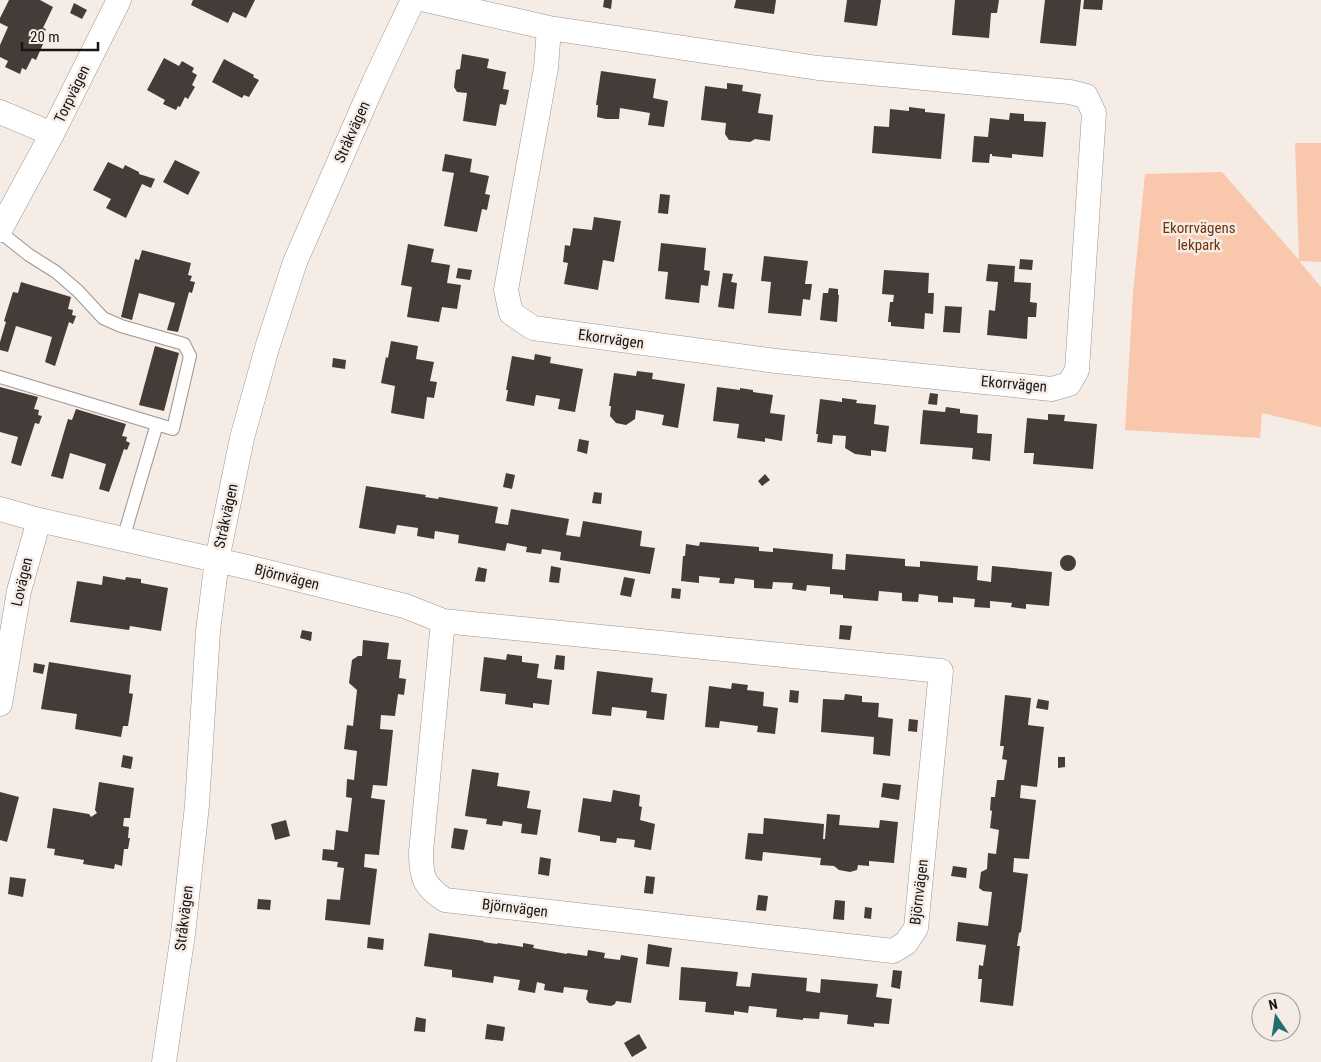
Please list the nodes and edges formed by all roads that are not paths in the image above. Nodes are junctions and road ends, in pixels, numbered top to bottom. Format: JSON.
{"nodes":[{"id":1,"x":119,"y":0,"type":"edge"},
{"id":2,"x":412,"y":0,"type":"edge"},
{"id":3,"x":426,"y":0,"type":"edge"},
{"id":4,"x":549,"y":28,"type":"junction"},
{"id":5,"x":0,"y":112,"type":"edge"},
{"id":6,"x":52,"y":134,"type":"junction"},
{"id":7,"x":0,"y":231,"type":"edge"},
{"id":8,"x":0,"y":378,"type":"edge"},
{"id":9,"x":157,"y":424,"type":"junction"},
{"id":10,"x":0,"y":509,"type":"edge"},
{"id":11,"x":39,"y":520,"type":"junction"},
{"id":12,"x":123,"y":539,"type":"junction"},
{"id":13,"x":217,"y":560,"type":"junction"},
{"id":14,"x":443,"y":620,"type":"junction"},
{"id":15,"x":0,"y":704,"type":"edge"},
{"id":16,"x":164,"y":1062,"type":"edge"}],
"edges":[{"from":1,"to":6,"type":"street","name":"Torpvägen"},
{"from":2,"to":13,"type":"street","name":"Stråkvägen"},
{"from":3,"to":4,"type":"street","name":"Ekorrvägen"},
{"from":4,"to":4,"type":"street","name":"Ekorrvägen"},
{"from":5,"to":6,"type":"street","name":"Torpvägen"},
{"from":6,"to":7,"type":"street","name":"Torpvägen"},
{"from":7,"to":9,"type":"lane"},
{"from":8,"to":9,"type":"lane"},
{"from":9,"to":12,"type":"lane"},
{"from":10,"to":11,"type":"street"},
{"from":11,"to":12,"type":"street"},
{"from":11,"to":15,"type":"street","name":"Lovägen"},
{"from":12,"to":13,"type":"street"},
{"from":13,"to":14,"type":"street","name":"Björnvägen"},
{"from":13,"to":16,"type":"street","name":"Stråkvägen"},
{"from":14,"to":14,"type":"street","name":"Björnvägen"}]}
